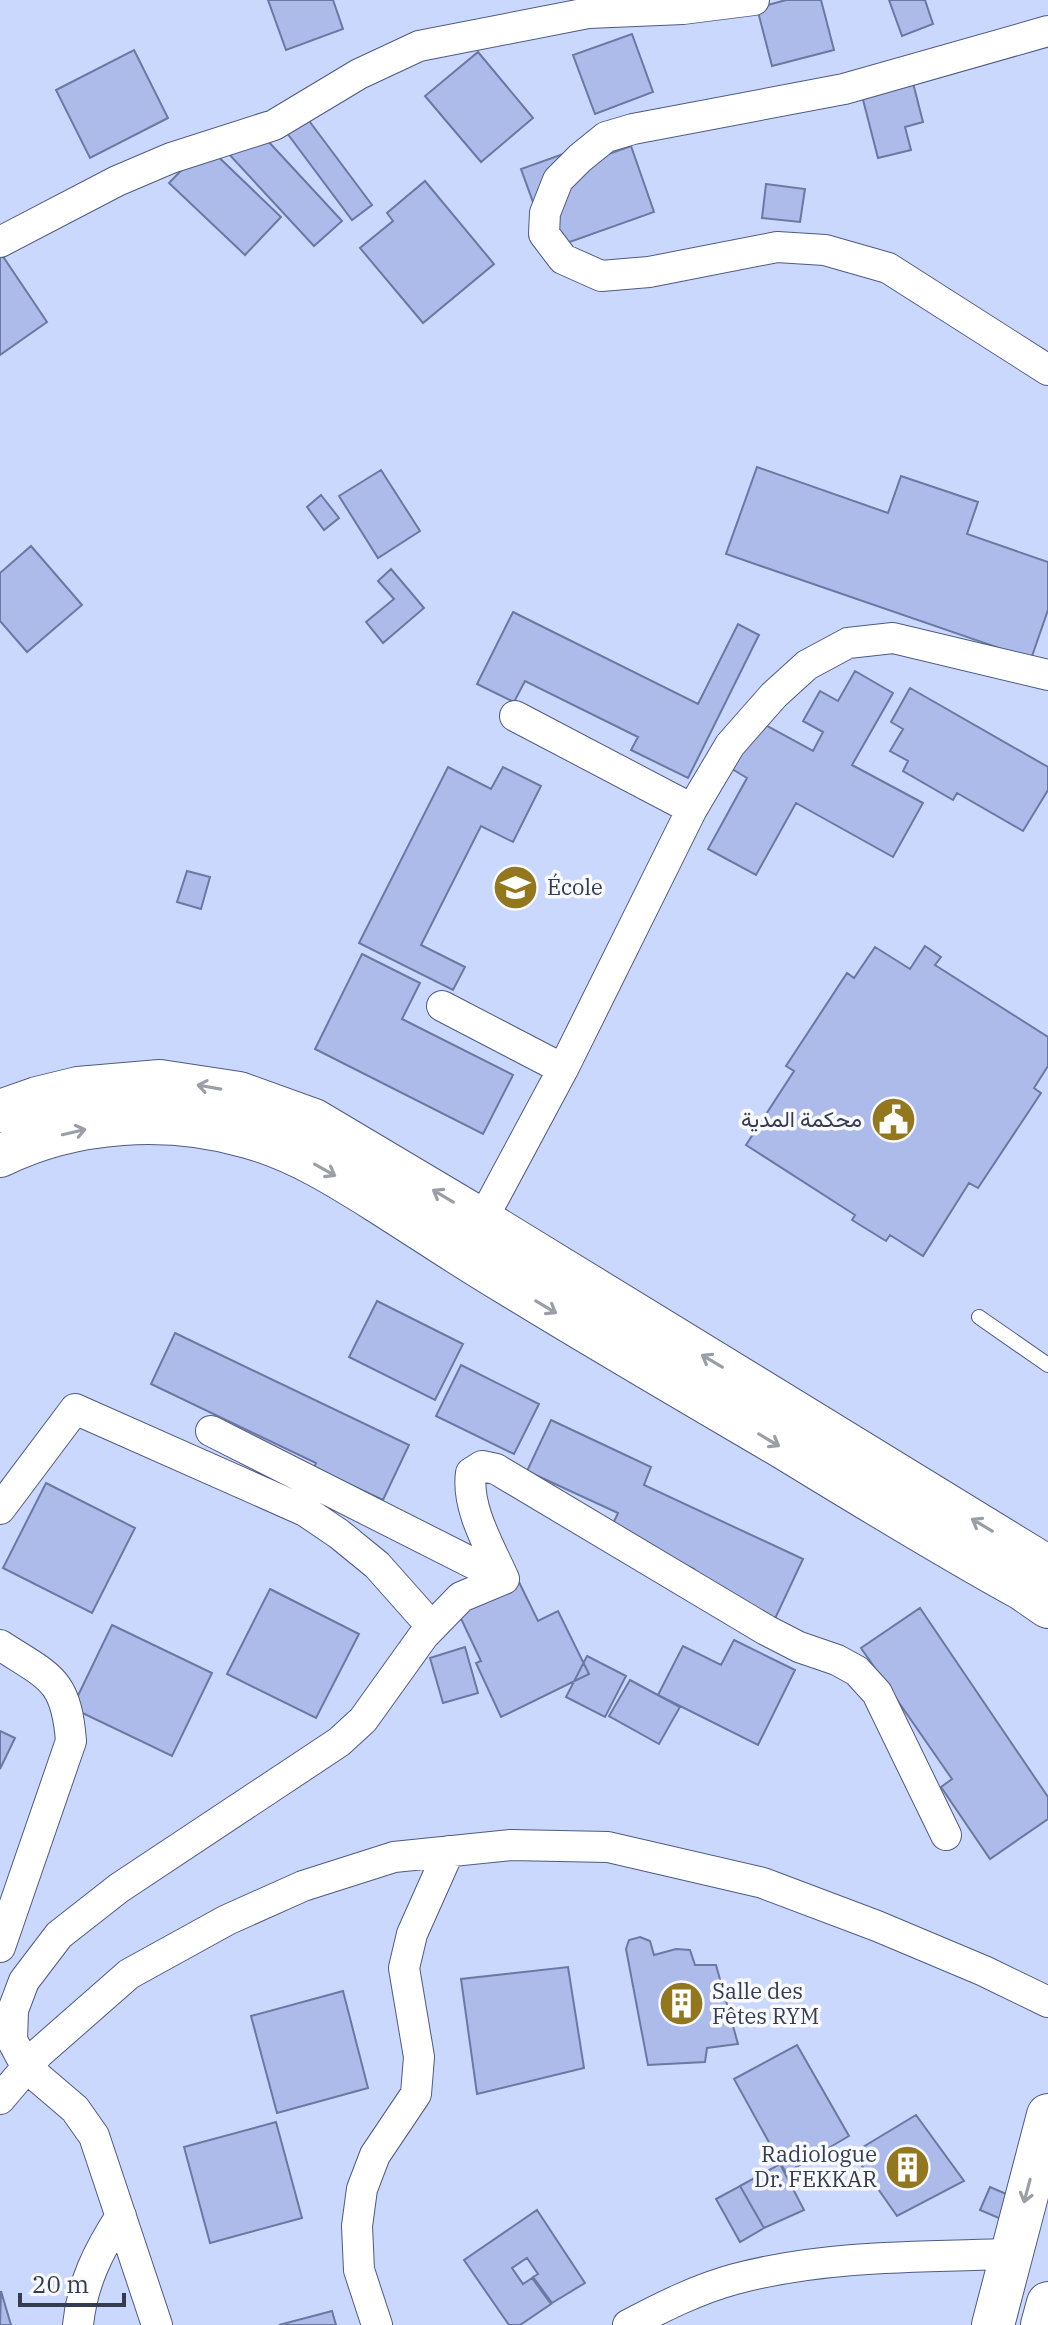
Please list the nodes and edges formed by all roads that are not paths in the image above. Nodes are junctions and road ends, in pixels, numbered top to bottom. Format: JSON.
{"nodes":[{"id":1,"x":754,"y":0,"type":"edge"},
{"id":2,"x":1048,"y":31,"type":"edge"},
{"id":3,"x":0,"y":242,"type":"edge"},
{"id":4,"x":1048,"y":370,"type":"edge"},
{"id":5,"x":1048,"y":675,"type":"edge"},
{"id":6,"x":515,"y":716,"type":"dead end"},
{"id":7,"x":692,"y":809,"type":"junction"},
{"id":8,"x":442,"y":1006,"type":"dead end"},
{"id":9,"x":563,"y":1069,"type":"junction"},
{"id":10,"x":0,"y":1111,"type":"edge"},
{"id":11,"x":0,"y":1156,"type":"edge"},
{"id":12,"x":482,"y":1220,"type":"junction"},
{"id":13,"x":516,"y":1266,"type":"junction"},
{"id":14,"x":979,"y":1317,"type":"dead end"},
{"id":15,"x":1048,"y":1365,"type":"edge"},
{"id":16,"x":211,"y":1431,"type":"dead end"},
{"id":17,"x":0,"y":1509,"type":"edge"},
{"id":18,"x":1048,"y":1567,"type":"edge"},
{"id":19,"x":504,"y":1579,"type":"junction"},
{"id":20,"x":1048,"y":1607,"type":"edge"},
{"id":21,"x":432,"y":1627,"type":"junction"},
{"id":22,"x":0,"y":1645,"type":"edge"},
{"id":23,"x":946,"y":1835,"type":"dead end"},
{"id":24,"x":449,"y":1851,"type":"junction"},
{"id":25,"x":1,"y":1938,"type":"edge"},
{"id":26,"x":1048,"y":2002,"type":"edge"},
{"id":27,"x":14,"y":2046,"type":"edge"},
{"id":28,"x":0,"y":2098,"type":"edge"},
{"id":29,"x":1048,"y":2115,"type":"edge"},
{"id":30,"x":121,"y":2216,"type":"junction"},
{"id":31,"x":1011,"y":2254,"type":"junction"},
{"id":32,"x":1048,"y":2303,"type":"edge"},
{"id":33,"x":78,"y":2325,"type":"edge"},
{"id":34,"x":157,"y":2325,"type":"edge"},
{"id":35,"x":377,"y":2325,"type":"edge"},
{"id":36,"x":628,"y":2325,"type":"edge"},
{"id":37,"x":993,"y":2325,"type":"edge"},
{"id":38,"x":1042,"y":2325,"type":"edge"}],
"edges":[{"from":1,"to":3,"type":"street"},
{"from":2,"to":4,"type":"street"},
{"from":5,"to":7,"type":"street"},
{"from":6,"to":7,"type":"street"},
{"from":7,"to":9,"type":"street"},
{"from":8,"to":9,"type":"street"},
{"from":9,"to":12,"type":"street"},
{"from":12,"to":10,"type":"main road","one_way":true},
{"from":11,"to":13,"type":"main road","one_way":true},
{"from":12,"to":13,"type":"main road"},
{"from":18,"to":13,"type":"main road","one_way":true},
{"from":13,"to":20,"type":"main road","one_way":true},
{"from":14,"to":15,"type":"lane"},
{"from":16,"to":19,"type":"street"},
{"from":17,"to":21,"type":"street"},
{"from":19,"to":21,"type":"street"},
{"from":19,"to":23,"type":"street"},
{"from":21,"to":27,"type":"street"},
{"from":22,"to":25,"type":"street"},
{"from":24,"to":26,"type":"street"},
{"from":24,"to":27,"type":"street"},
{"from":24,"to":35,"type":"street"},
{"from":27,"to":28,"type":"street"},
{"from":27,"to":30,"type":"street"},
{"from":29,"to":31,"type":"main road","one_way":true},
{"from":30,"to":33,"type":"street"},
{"from":30,"to":34,"type":"street"},
{"from":31,"to":36,"type":"street"},
{"from":31,"to":37,"type":"main road"},
{"from":32,"to":38,"type":"main road"}]}
